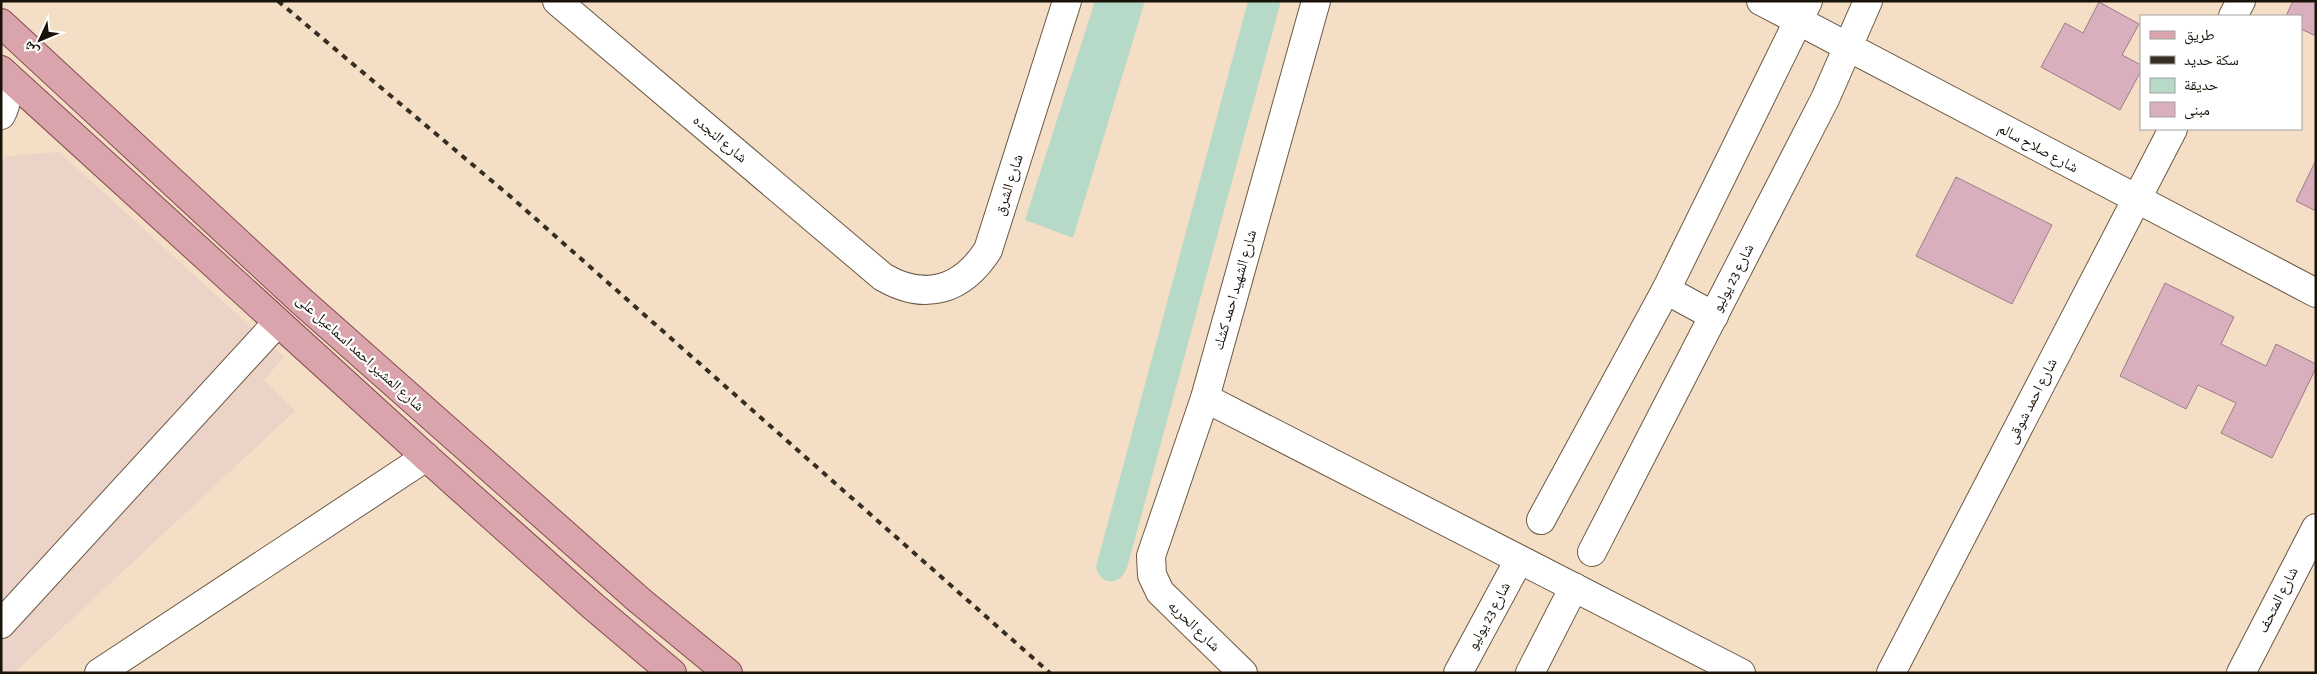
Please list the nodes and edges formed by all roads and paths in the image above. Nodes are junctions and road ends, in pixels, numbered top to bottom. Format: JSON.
{"nodes":[{"id":1,"x":557,"y":1,"type":"edge"},
{"id":2,"x":1067,"y":1,"type":"edge"},
{"id":3,"x":1316,"y":1,"type":"edge"},
{"id":4,"x":1762,"y":1,"type":"edge"},
{"id":5,"x":1868,"y":1,"type":"edge"},
{"id":6,"x":2241,"y":1,"type":"edge"},
{"id":7,"x":1804,"y":11,"type":"edge"},
{"id":8,"x":2234,"y":15,"type":"edge"},
{"id":9,"x":1,"y":24,"type":"edge"},
{"id":10,"x":1848,"y":47,"type":"junction"},
{"id":11,"x":28,"y":49,"type":"junction"},
{"id":12,"x":3,"y":74,"type":"edge"},
{"id":13,"x":1,"y":115,"type":"edge"},
{"id":14,"x":2172,"y":130,"type":"edge"},
{"id":15,"x":2136,"y":199,"type":"junction"},
{"id":16,"x":883,"y":277,"type":"joint"},
{"id":17,"x":1666,"y":290,"type":"junction"},
{"id":18,"x":2316,"y":293,"type":"edge"},
{"id":19,"x":299,"y":299,"type":"junction"},
{"id":20,"x":1714,"y":316,"type":"junction"},
{"id":21,"x":277,"y":324,"type":"junction"},
{"id":22,"x":1205,"y":398,"type":"junction"},
{"id":23,"x":426,"y":457,"type":"junction"},
{"id":24,"x":1541,"y":520,"type":"dead end"},
{"id":25,"x":2316,"y":528,"type":"edge"},
{"id":26,"x":1592,"y":552,"type":"dead end"},
{"id":27,"x":1519,"y":560,"type":"junction"},
{"id":28,"x":1152,"y":576,"type":"joint"},
{"id":29,"x":1574,"y":587,"type":"junction"},
{"id":30,"x":1,"y":624,"type":"edge"},
{"id":31,"x":710,"y":668,"type":"edge"},
{"id":32,"x":99,"y":673,"type":"edge"},
{"id":33,"x":672,"y":673,"type":"edge"},
{"id":34,"x":1242,"y":673,"type":"edge"},
{"id":35,"x":1458,"y":673,"type":"edge"},
{"id":36,"x":1530,"y":673,"type":"edge"},
{"id":37,"x":1741,"y":673,"type":"edge"},
{"id":38,"x":1891,"y":673,"type":"edge"},
{"id":39,"x":2241,"y":673,"type":"edge"}],
"edges":[{"from":1,"to":16,"type":"street","name":"شارع النجده"},
{"from":2,"to":16,"type":"street","name":"شارع الشرق"},
{"from":3,"to":22,"type":"street","name":"شارع الشهيد احمد كشك"},
{"from":4,"to":7,"type":"street","name":"شارع صلاح سالم"},
{"from":5,"to":10,"type":"street","name":"شارع 23 يوليو"},
{"from":6,"to":8,"type":"street"},
{"from":7,"to":10,"type":"street","name":"شارع صلاح سالم"},
{"from":7,"to":17,"type":"street"},
{"from":9,"to":11,"type":"main road","name":"شارع المشير احمد اسماعيل على"},
{"from":10,"to":15,"type":"street","name":"شارع صلاح سالم"},
{"from":10,"to":20,"type":"street","name":"شارع 23 يوليو"},
{"from":11,"to":12,"type":"main road"},
{"from":11,"to":19,"type":"main road","name":"شارع المشير احمد اسماعيل على"},
{"from":12,"to":13,"type":"street"},
{"from":12,"to":21,"type":"main road"},
{"from":14,"to":15,"type":"street","name":"شارع احمد شوقى"},
{"from":15,"to":18,"type":"street","name":"شارع صلاح سالم"},
{"from":15,"to":38,"type":"street","name":"شارع احمد شوقى"},
{"from":17,"to":20,"type":"street"},
{"from":17,"to":24,"type":"street"},
{"from":19,"to":21,"type":"main road"},
{"from":19,"to":31,"type":"main road","name":"شارع المشير احمد اسماعيل على"},
{"from":20,"to":26,"type":"street","name":"شارع 23 يوليو"},
{"from":21,"to":23,"type":"main road"},
{"from":21,"to":30,"type":"street"},
{"from":22,"to":27,"type":"street"},
{"from":22,"to":28,"type":"street","name":"شارع الشهيد احمد كشك"},
{"from":23,"to":32,"type":"street"},
{"from":23,"to":33,"type":"main road"},
{"from":25,"to":39,"type":"street","name":"شارع المتحف"},
{"from":27,"to":29,"type":"street"},
{"from":27,"to":35,"type":"street","name":"شارع 23 يوليو"},
{"from":28,"to":34,"type":"street","name":"شارع الحريه"},
{"from":29,"to":36,"type":"street"},
{"from":29,"to":37,"type":"street"}]}
